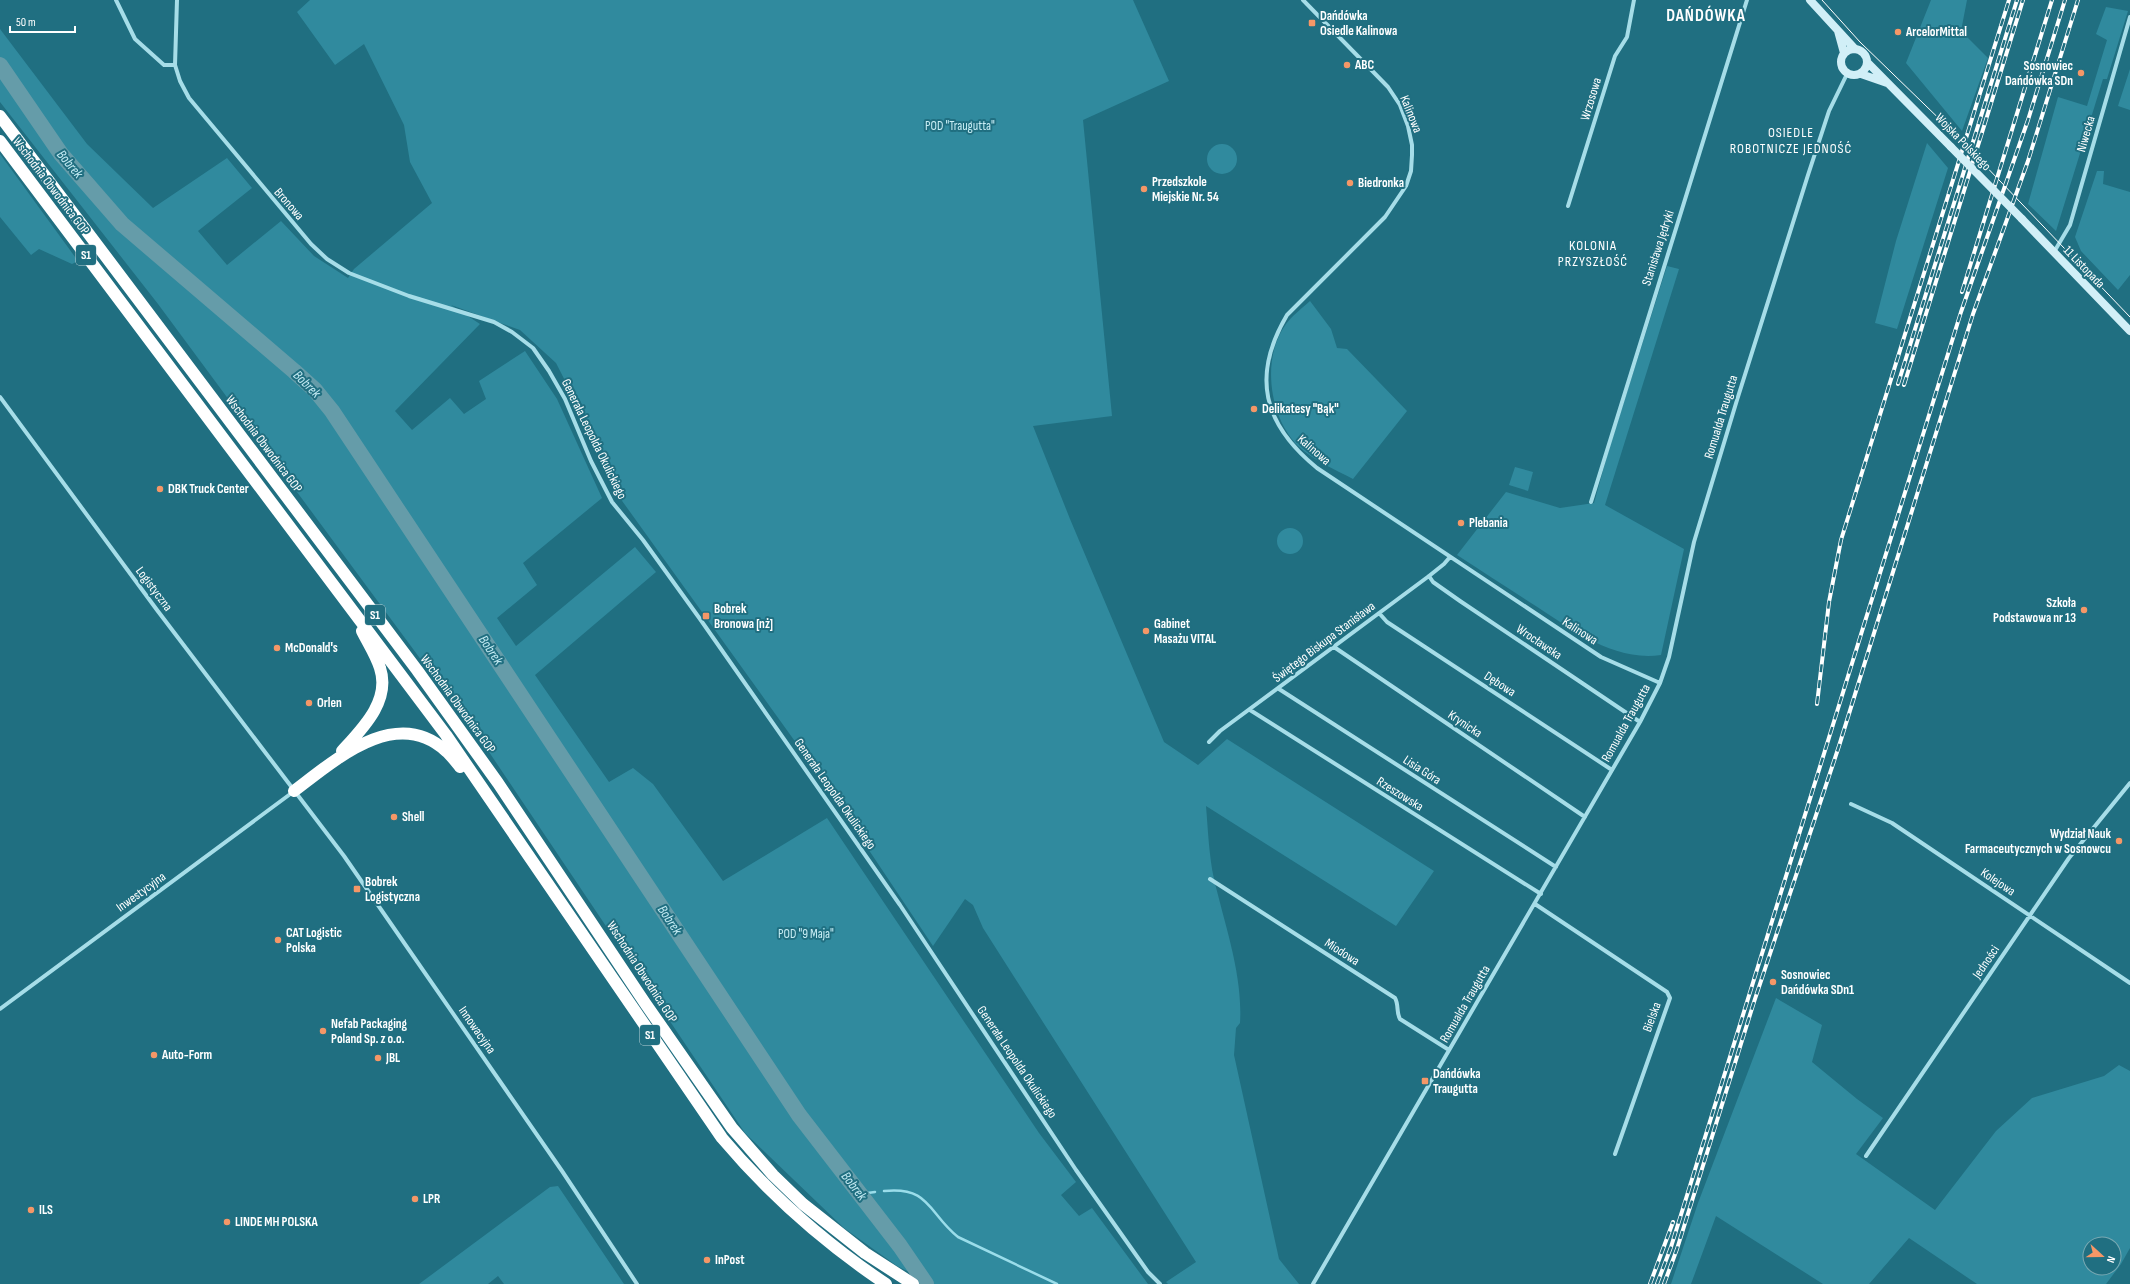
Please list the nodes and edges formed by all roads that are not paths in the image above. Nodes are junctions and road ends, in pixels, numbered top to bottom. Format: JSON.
{"nodes":[{"id":1,"x":116,"y":0,"type":"edge"},
{"id":2,"x":177,"y":0,"type":"edge"},
{"id":3,"x":1303,"y":0,"type":"edge"},
{"id":4,"x":1634,"y":0,"type":"edge"},
{"id":5,"x":1747,"y":0,"type":"edge"},
{"id":6,"x":1810,"y":0,"type":"edge"},
{"id":7,"x":2130,"y":17,"type":"edge"},
{"id":8,"x":1838,"y":31,"type":"junction"},
{"id":9,"x":1855,"y":48,"type":"junction"},
{"id":10,"x":1844,"y":54,"type":"junction"},
{"id":11,"x":1868,"y":63,"type":"junction"},
{"id":12,"x":175,"y":65,"type":"junction"},
{"id":13,"x":1847,"y":74,"type":"junction"},
{"id":14,"x":1861,"y":74,"type":"junction"},
{"id":15,"x":1887,"y":83,"type":"junction"},
{"id":16,"x":0,"y":116,"type":"edge"},
{"id":17,"x":0,"y":141,"type":"edge"},
{"id":18,"x":1568,"y":206,"type":"dead end"},
{"id":19,"x":2022,"y":219,"type":"joint"},
{"id":20,"x":2054,"y":252,"type":"junction"},
{"id":21,"x":494,"y":322,"type":"joint"},
{"id":22,"x":2130,"y":331,"type":"edge"},
{"id":23,"x":0,"y":398,"type":"edge"},
{"id":24,"x":1590,"y":502,"type":"dead end"},
{"id":25,"x":1450,"y":556,"type":"junction"},
{"id":26,"x":1429,"y":576,"type":"junction"},
{"id":27,"x":344,"y":597,"type":"junction"},
{"id":28,"x":1379,"y":613,"type":"junction"},
{"id":29,"x":1334,"y":647,"type":"junction"},
{"id":30,"x":1660,"y":683,"type":"junction"},
{"id":31,"x":1279,"y":688,"type":"junction"},
{"id":32,"x":1250,"y":710,"type":"junction"},
{"id":33,"x":1640,"y":722,"type":"junction"},
{"id":34,"x":1209,"y":742,"type":"dead end"},
{"id":35,"x":331,"y":762,"type":"junction"},
{"id":36,"x":1612,"y":770,"type":"junction"},
{"id":37,"x":2130,"y":783,"type":"edge"},
{"id":38,"x":294,"y":791,"type":"junction"},
{"id":39,"x":1851,"y":804,"type":"dead end"},
{"id":40,"x":498,"y":810,"type":"junction"},
{"id":41,"x":1585,"y":817,"type":"junction"},
{"id":42,"x":1556,"y":868,"type":"junction"},
{"id":43,"x":1210,"y":879,"type":"dead end"},
{"id":44,"x":1541,"y":894,"type":"junction"},
{"id":45,"x":1535,"y":904,"type":"junction"},
{"id":46,"x":2030,"y":915,"type":"junction"},
{"id":47,"x":2130,"y":983,"type":"edge"},
{"id":48,"x":0,"y":1009,"type":"edge"},
{"id":49,"x":1450,"y":1050,"type":"junction"},
{"id":50,"x":1615,"y":1154,"type":"dead end"},
{"id":51,"x":1866,"y":1156,"type":"dead end"},
{"id":52,"x":637,"y":1284,"type":"edge"},
{"id":53,"x":886,"y":1284,"type":"edge"},
{"id":54,"x":913,"y":1284,"type":"edge"},
{"id":55,"x":1160,"y":1284,"type":"edge"},
{"id":56,"x":1313,"y":1284,"type":"edge"}],
"edges":[{"from":1,"to":12,"type":"street"},
{"from":2,"to":12,"type":"street","name":"Bronowa"},
{"from":3,"to":25,"type":"street","name":"Kalinowa"},
{"from":4,"to":18,"type":"street","name":"Wrzosowa"},
{"from":5,"to":24,"type":"street","name":"Stanisława Jędryki"},
{"from":6,"to":8,"type":"main road"},
{"from":7,"to":20,"type":"street","name":"Niwecka"},
{"from":8,"to":9,"type":"main road"},
{"from":8,"to":10,"type":"main road"},
{"from":9,"to":10,"type":"main road"},
{"from":9,"to":11,"type":"main road"},
{"from":10,"to":13,"type":"main road"},
{"from":11,"to":14,"type":"main road"},
{"from":11,"to":15,"type":"main road","name":"Wojska Polskiego"},
{"from":12,"to":21,"type":"street","name":"Bronowa"},
{"from":13,"to":14,"type":"main road"},
{"from":13,"to":30,"type":"street","name":"Romualda Traugutta"},
{"from":14,"to":15,"type":"main road","name":"Wojska Polskiego"},
{"from":15,"to":19,"type":"main road","name":"Wojska Polskiego","bridge":true},
{"from":16,"to":54,"type":"highway","name":"Wschodnia Obwodnica GOP","number":"S1"},
{"from":17,"to":27,"type":"highway","name":"Wschodnia Obwodnica GOP","number":"S1"},
{"from":19,"to":20,"type":"main road","name":"11 Listopada"},
{"from":20,"to":22,"type":"main road","name":"11 Listopada"},
{"from":21,"to":55,"type":"street","name":"Generała Leopolda Okulickiego"},
{"from":23,"to":38,"type":"street","name":"Logistyczna"},
{"from":25,"to":26,"type":"street","name":"Świętego Biskupa Stanisława"},
{"from":25,"to":30,"type":"street","name":"Kalinowa"},
{"from":26,"to":28,"type":"street","name":"Świętego Biskupa Stanisława"},
{"from":26,"to":33,"type":"street","name":"Wrocławska"},
{"from":27,"to":35,"type":"highway"},
{"from":27,"to":40,"type":"highway","name":"Wschodnia Obwodnica GOP","number":"S1"},
{"from":28,"to":29,"type":"street","name":"Świętego Biskupa Stanisława"},
{"from":28,"to":36,"type":"street","name":"Dębowa"},
{"from":29,"to":31,"type":"street","name":"Świętego Biskupa Stanisława"},
{"from":29,"to":41,"type":"street","name":"Krynicka"},
{"from":30,"to":33,"type":"street","name":"Romualda Traugutta"},
{"from":31,"to":32,"type":"street","name":"Świętego Biskupa Stanisława"},
{"from":31,"to":42,"type":"street","name":"Lisia Góra"},
{"from":32,"to":34,"type":"street","name":"Świętego Biskupa Stanisława"},
{"from":32,"to":44,"type":"street","name":"Rzeszowska"},
{"from":33,"to":36,"type":"street","name":"Romualda Traugutta"},
{"from":35,"to":38,"type":"highway"},
{"from":35,"to":40,"type":"highway"},
{"from":36,"to":41,"type":"street","name":"Romualda Traugutta"},
{"from":37,"to":46,"type":"street","name":"Jedności"},
{"from":38,"to":48,"type":"street","name":"Inwestycyjna"},
{"from":38,"to":52,"type":"street","name":"Innowacyjna"},
{"from":39,"to":46,"type":"street","name":"Kolejowa"},
{"from":40,"to":53,"type":"highway","name":"Wschodnia Obwodnica GOP","number":"S1"},
{"from":41,"to":42,"type":"street","name":"Romualda Traugutta"},
{"from":42,"to":44,"type":"street","name":"Romualda Traugutta"},
{"from":43,"to":49,"type":"street","name":"Miodowa"},
{"from":44,"to":45,"type":"street","name":"Romualda Traugutta"},
{"from":45,"to":49,"type":"street","name":"Romualda Traugutta"},
{"from":45,"to":50,"type":"street","name":"Bielska"},
{"from":46,"to":47,"type":"street","name":"Kolejowa"},
{"from":46,"to":51,"type":"street","name":"Jedności"},
{"from":49,"to":56,"type":"street","name":"Romualda Traugutta"}]}
